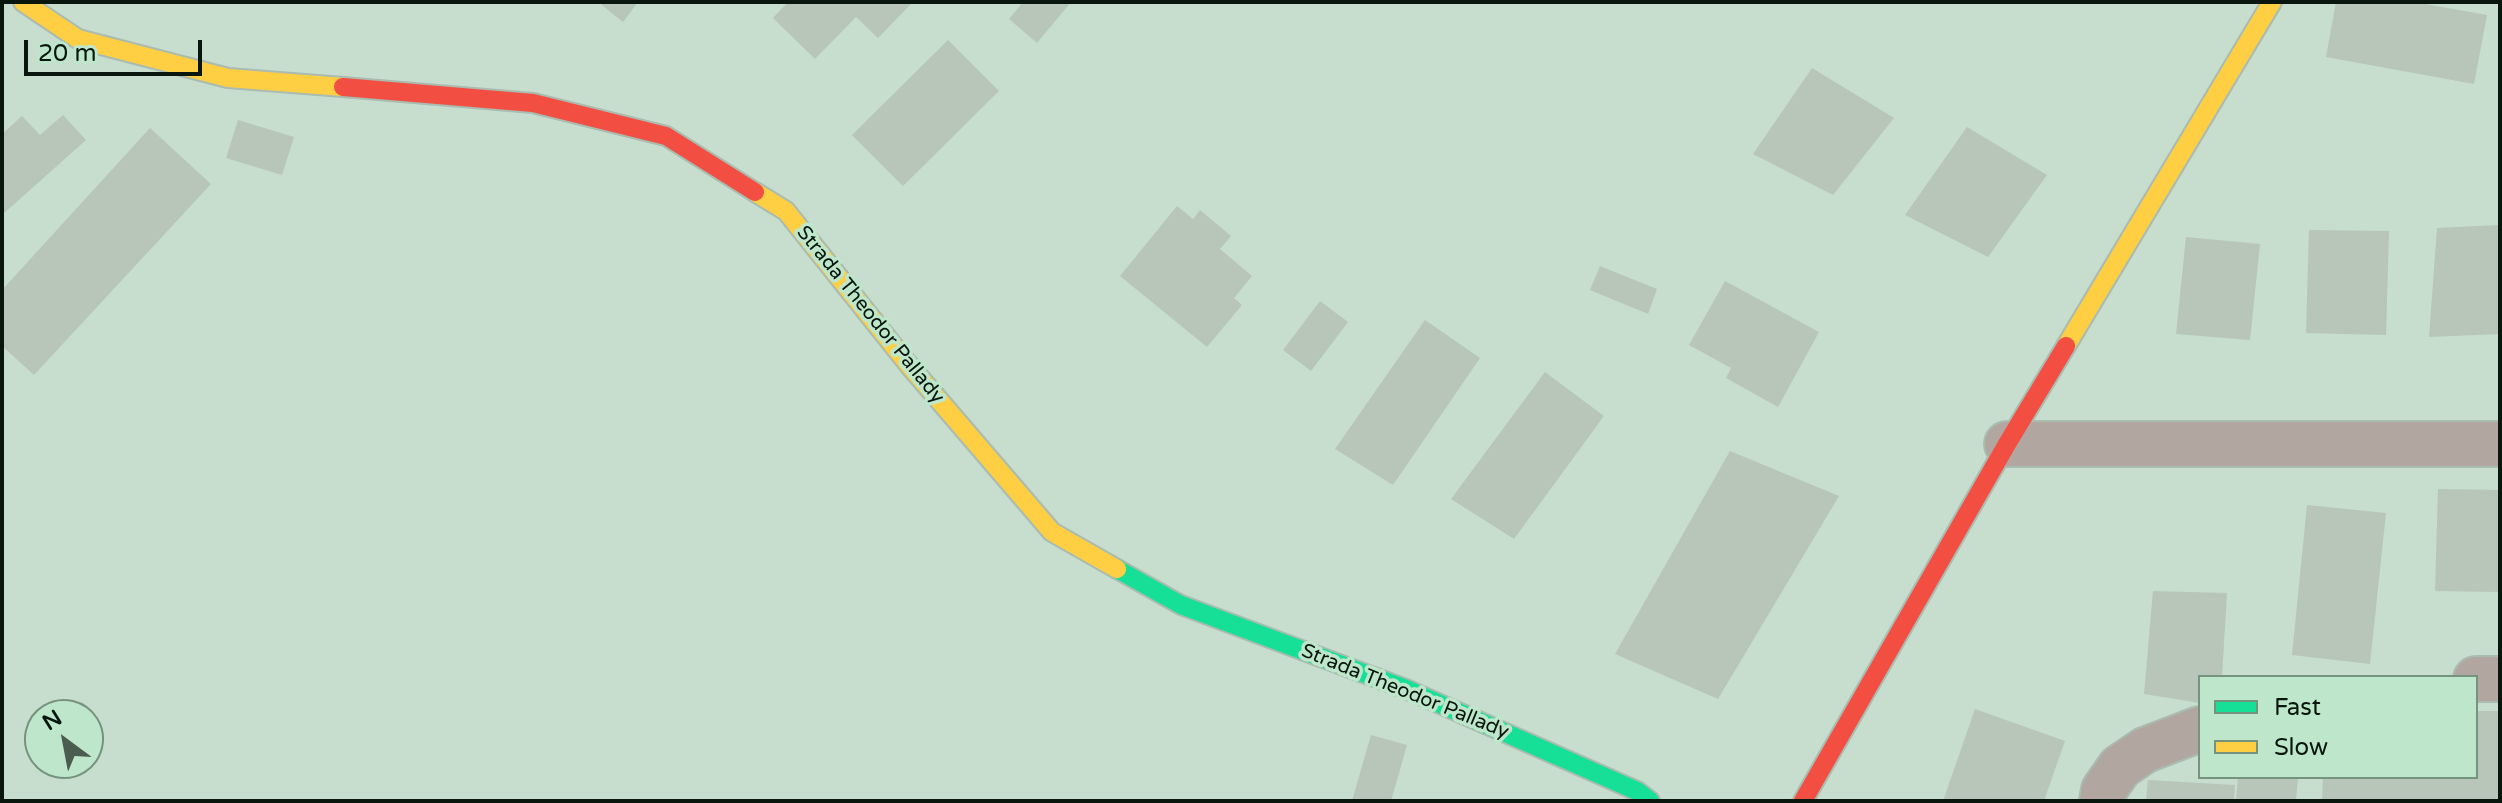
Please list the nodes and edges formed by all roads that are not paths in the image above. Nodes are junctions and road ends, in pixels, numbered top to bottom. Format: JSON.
{"nodes":[{"id":1,"x":23,"y":2,"type":"edge"},
{"id":2,"x":2272,"y":2,"type":"edge"},
{"id":3,"x":2007,"y":444,"type":"junction"},
{"id":4,"x":2500,"y":444,"type":"edge"},
{"id":5,"x":2478,"y":679,"type":"edge"},
{"id":6,"x":2500,"y":679,"type":"edge"},
{"id":7,"x":2198,"y":730,"type":"edge"},
{"id":8,"x":1650,"y":801,"type":"edge"},
{"id":9,"x":1803,"y":801,"type":"edge"},
{"id":10,"x":2102,"y":801,"type":"edge"}],
"edges":[{"from":1,"to":8,"type":"street","name":"Strada Theodor Pallady"},
{"from":2,"to":3,"type":"street"},
{"from":3,"to":4,"type":"street"},
{"from":3,"to":9,"type":"street"},
{"from":5,"to":6,"type":"street"},
{"from":7,"to":10,"type":"street"}]}
